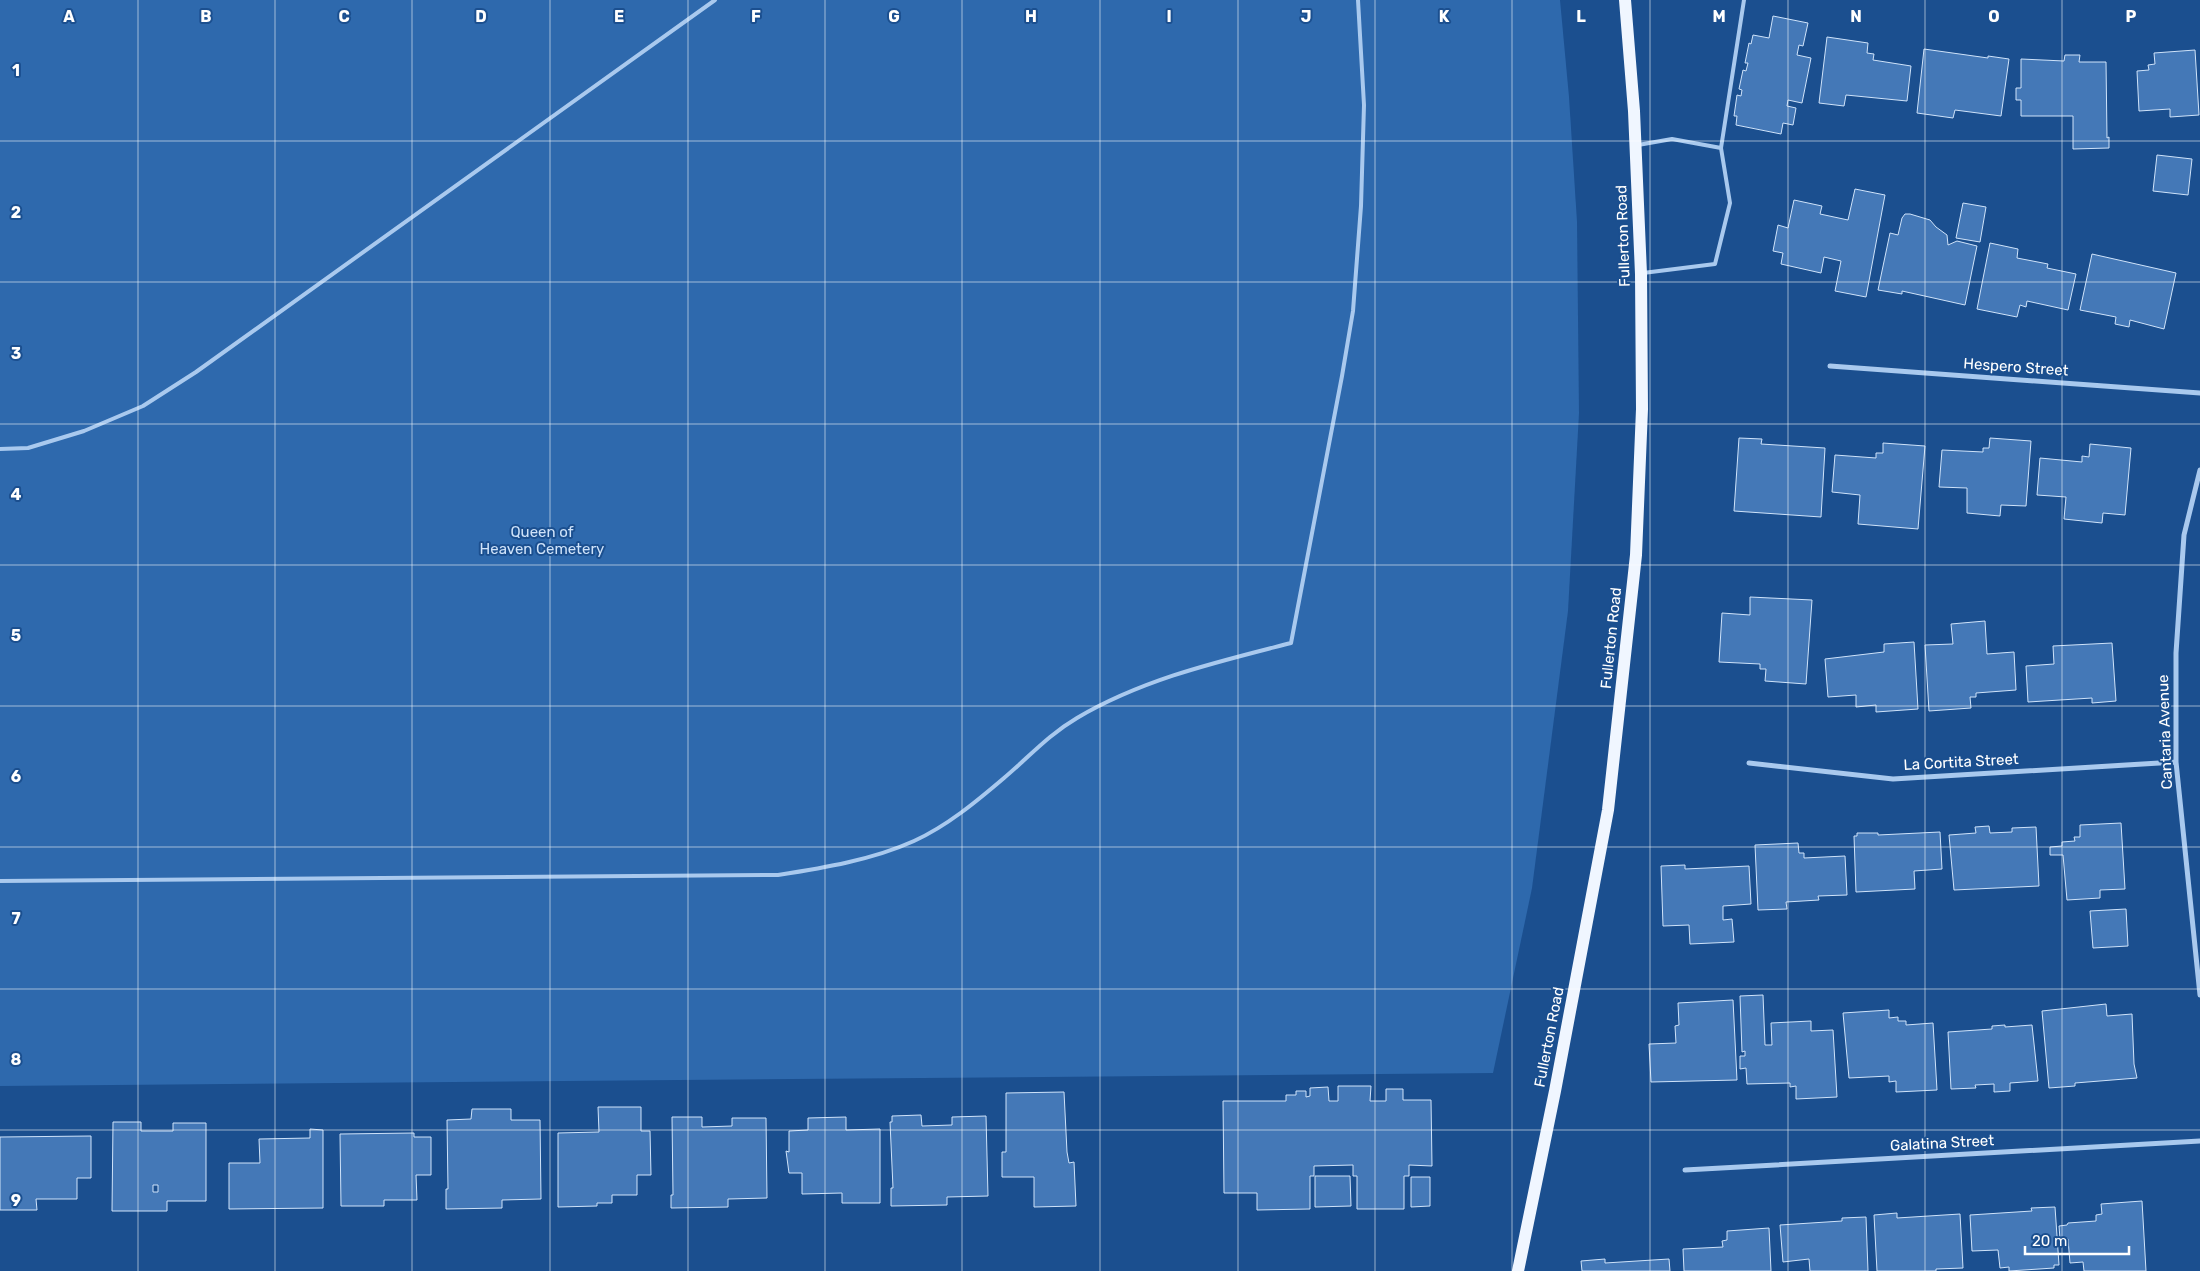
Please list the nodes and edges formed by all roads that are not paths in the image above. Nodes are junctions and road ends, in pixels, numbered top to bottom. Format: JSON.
{"nodes":[{"id":1,"x":715,"y":0,"type":"edge"},
{"id":2,"x":1358,"y":0,"type":"edge"},
{"id":3,"x":1625,"y":0,"type":"edge"},
{"id":4,"x":1744,"y":0,"type":"edge"},
{"id":5,"x":1636,"y":145,"type":"junction"},
{"id":6,"x":1721,"y":148,"type":"junction"},
{"id":7,"x":1641,"y":274,"type":"junction"},
{"id":8,"x":1830,"y":366,"type":"dead end"},
{"id":9,"x":2200,"y":393,"type":"edge"},
{"id":10,"x":0,"y":449,"type":"edge"},
{"id":11,"x":2200,"y":470,"type":"edge"},
{"id":12,"x":2176,"y":762,"type":"junction"},
{"id":13,"x":1748,"y":763,"type":"dead end"},
{"id":14,"x":0,"y":881,"type":"edge"},
{"id":15,"x":2200,"y":995,"type":"edge"},
{"id":16,"x":2200,"y":1141,"type":"edge"},
{"id":17,"x":1685,"y":1170,"type":"dead end"},
{"id":18,"x":1518,"y":1271,"type":"edge"}],
"edges":[{"from":1,"to":10,"type":"lane"},
{"from":2,"to":14,"type":"lane"},
{"from":3,"to":5,"type":"main road","name":"Fullerton Road"},
{"from":4,"to":6,"type":"lane"},
{"from":5,"to":6,"type":"lane"},
{"from":5,"to":7,"type":"main road","name":"Fullerton Road"},
{"from":6,"to":7,"type":"lane"},
{"from":7,"to":18,"type":"main road","name":"Fullerton Road"},
{"from":8,"to":9,"type":"street","name":"Hespero Street"},
{"from":11,"to":12,"type":"street","name":"Cantaria Avenue"},
{"from":12,"to":13,"type":"street","name":"La Cortita Street"},
{"from":12,"to":15,"type":"street","name":"Cantaria Avenue"},
{"from":16,"to":17,"type":"street","name":"Galatina Street"}]}
